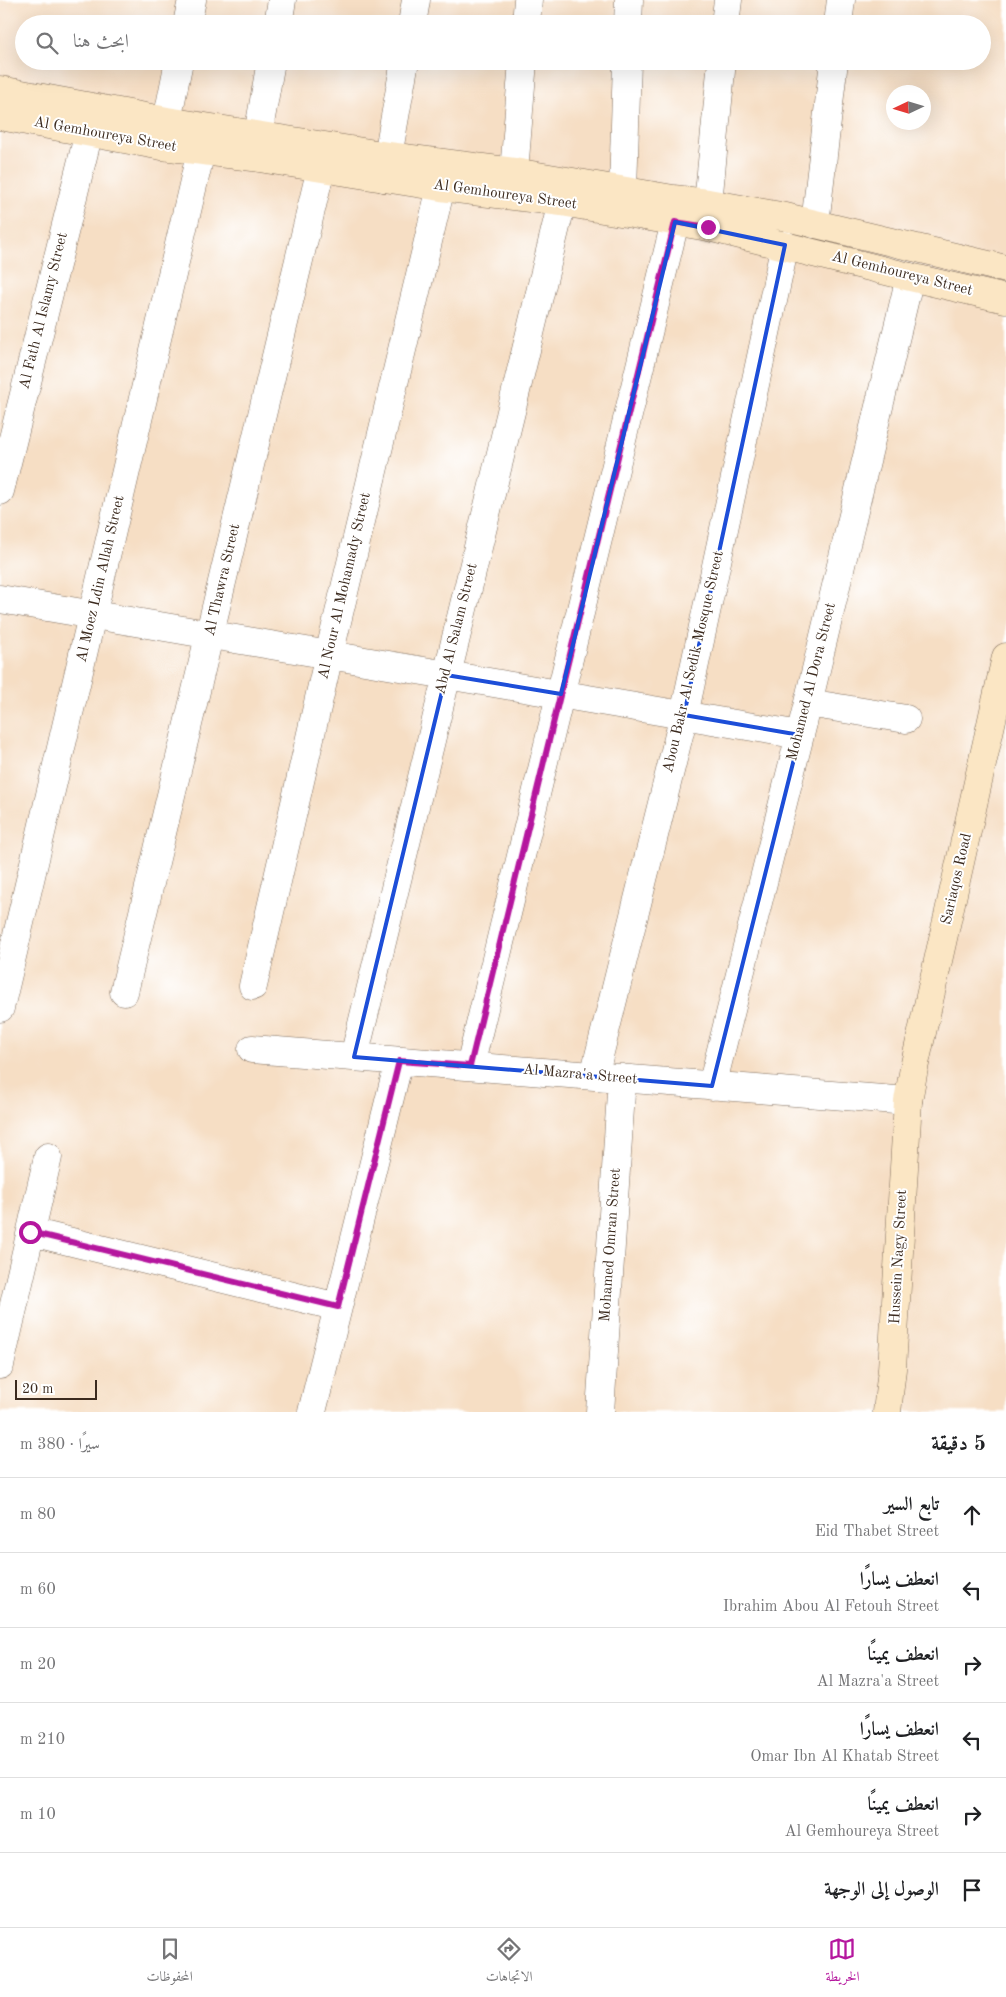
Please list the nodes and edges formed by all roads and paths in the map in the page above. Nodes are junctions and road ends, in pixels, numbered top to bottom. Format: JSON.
{"nodes":[{"id":1,"x":192,"y":0,"type":"edge"},
{"id":2,"x":282,"y":0,"type":"edge"},
{"id":3,"x":416,"y":0,"type":"edge"},
{"id":4,"x":528,"y":0,"type":"edge"},
{"id":5,"x":629,"y":0,"type":"edge"},
{"id":6,"x":728,"y":0,"type":"edge"},
{"id":7,"x":841,"y":0,"type":"edge"},
{"id":8,"x":189,"y":15,"type":"edge"},
{"id":9,"x":280,"y":15,"type":"edge"},
{"id":10,"x":414,"y":15,"type":"edge"},
{"id":11,"x":527,"y":15,"type":"edge"},
{"id":12,"x":628,"y":15,"type":"edge"},
{"id":13,"x":726,"y":15,"type":"edge"},
{"id":14,"x":839,"y":15,"type":"edge"},
{"id":15,"x":177,"y":70,"type":"edge"},
{"id":16,"x":269,"y":70,"type":"edge"},
{"id":17,"x":403,"y":70,"type":"edge"},
{"id":18,"x":522,"y":70,"type":"edge"},
{"id":19,"x":627,"y":70,"type":"edge"},
{"id":20,"x":721,"y":70,"type":"edge"},
{"id":21,"x":833,"y":70,"type":"edge"},
{"id":22,"x":0,"y":90,"type":"edge"},
{"id":23,"x":0,"y":116,"type":"edge"},
{"id":24,"x":167,"y":121,"type":"junction"},
{"id":25,"x":89,"y":132,"type":"junction"},
{"id":26,"x":258,"y":135,"type":"junction"},
{"id":27,"x":201,"y":151,"type":"junction"},
{"id":28,"x":386,"y":167,"type":"junction"},
{"id":29,"x":321,"y":168,"type":"junction"},
{"id":30,"x":514,"y":172,"type":"junction"},
{"id":31,"x":441,"y":187,"type":"junction"},
{"id":32,"x":622,"y":190,"type":"junction"},
{"id":33,"x":562,"y":202,"type":"junction"},
{"id":34,"x":708,"y":203,"type":"junction"},
{"id":35,"x":675,"y":222,"type":"junction"},
{"id":36,"x":815,"y":224,"type":"junction"},
{"id":37,"x":786,"y":245,"type":"junction"},
{"id":38,"x":1006,"y":268,"type":"edge"},
{"id":39,"x":910,"y":277,"type":"junction"},
{"id":40,"x":1006,"y":299,"type":"edge"},
{"id":41,"x":0,"y":491,"type":"edge"},
{"id":42,"x":0,"y":599,"type":"edge"},
{"id":43,"x":92,"y":615,"type":"junction"},
{"id":44,"x":210,"y":635,"type":"junction"},
{"id":45,"x":329,"y":655,"type":"junction"},
{"id":46,"x":1006,"y":657,"type":"edge"},
{"id":47,"x":446,"y":674,"type":"junction"},
{"id":48,"x":561,"y":694,"type":"junction"},
{"id":49,"x":808,"y":703,"type":"junction"},
{"id":50,"x":684,"y":715,"type":"junction"},
{"id":51,"x":906,"y":719,"type":"dead end"},
{"id":52,"x":800,"y":735,"type":"junction"},
{"id":53,"x":253,"y":986,"type":"dead end"},
{"id":54,"x":124,"y":992,"type":"dead end"},
{"id":55,"x":0,"y":1008,"type":"edge"},
{"id":56,"x":252,"y":1049,"type":"dead end"},
{"id":57,"x":354,"y":1057,"type":"junction"},
{"id":58,"x":399,"y":1061,"type":"junction"},
{"id":59,"x":470,"y":1066,"type":"junction"},
{"id":60,"x":594,"y":1076,"type":"junction"},
{"id":61,"x":622,"y":1078,"type":"junction"},
{"id":62,"x":712,"y":1086,"type":"junction"},
{"id":63,"x":908,"y":1101,"type":"junction"},
{"id":64,"x":48,"y":1157,"type":"dead end"},
{"id":65,"x":30,"y":1232,"type":"junction"},
{"id":66,"x":338,"y":1307,"type":"junction"},
{"id":67,"x":0,"y":1365,"type":"edge"},
{"id":68,"x":312,"y":1412,"type":"edge"},
{"id":69,"x":600,"y":1412,"type":"edge"},
{"id":70,"x":887,"y":1412,"type":"edge"}],
"edges":[{"from":1,"to":8,"type":"street"},
{"from":2,"to":9,"type":"street"},
{"from":3,"to":10,"type":"street"},
{"from":4,"to":11,"type":"street"},
{"from":5,"to":12,"type":"street"},
{"from":6,"to":13,"type":"street"},
{"from":7,"to":14,"type":"street"},
{"from":15,"to":24,"type":"street"},
{"from":16,"to":26,"type":"street"},
{"from":17,"to":28,"type":"street"},
{"from":18,"to":30,"type":"street"},
{"from":19,"to":32,"type":"street"},
{"from":20,"to":34,"type":"street"},
{"from":21,"to":36,"type":"street"},
{"from":22,"to":24,"type":"main road","name":"Al Gemhoureya Street"},
{"from":23,"to":25,"type":"main road","name":"Al Gemhoureya Street"},
{"from":24,"to":26,"type":"main road","name":"Al Gemhoureya Street"},
{"from":25,"to":27,"type":"main road","name":"Al Gemhoureya Street"},
{"from":25,"to":41,"type":"street","name":"Al Fath Al Islamy Street"},
{"from":26,"to":28,"type":"main road","name":"Al Gemhoureya Street"},
{"from":27,"to":29,"type":"main road","name":"Al Gemhoureya Street"},
{"from":27,"to":43,"type":"street","name":"Al Moez Ldin Allah Street"},
{"from":28,"to":29,"type":"main road","name":"Al Gemhoureya Street"},
{"from":28,"to":30,"type":"main road","name":"Al Gemhoureya Street"},
{"from":28,"to":31,"type":"main road","name":"Al Gemhoureya Street"},
{"from":29,"to":44,"type":"street","name":"Al Thawra Street"},
{"from":30,"to":32,"type":"main road","name":"Al Gemhoureya Street"},
{"from":31,"to":33,"type":"main road","name":"Al Gemhoureya Street"},
{"from":31,"to":45,"type":"street","name":"Al Nour Al Mohamady Street"},
{"from":32,"to":34,"type":"main road","name":"Al Gemhoureya Street"},
{"from":33,"to":35,"type":"main road","name":"Al Gemhoureya Street"},
{"from":33,"to":47,"type":"street","name":"Abd Al Salam Street"},
{"from":34,"to":36,"type":"main road","name":"Al Gemhoureya Street"},
{"from":35,"to":37,"type":"main road","name":"Al Gemhoureya Street"},
{"from":35,"to":48,"type":"street"},
{"from":36,"to":38,"type":"main road","name":"Al Gemhoureya Street"},
{"from":37,"to":39,"type":"main road","name":"Al Gemhoureya Street"},
{"from":37,"to":50,"type":"street","name":"Abou Bakr Al Sedik Mosque Street"},
{"from":39,"to":40,"type":"main road","name":"Al Gemhoureya Street"},
{"from":39,"to":49,"type":"street","name":"Mohamed Al Dora Street"},
{"from":42,"to":43,"type":"street"},
{"from":43,"to":44,"type":"street"},
{"from":43,"to":55,"type":"street","name":"Al Moez Ldin Allah Street"},
{"from":44,"to":45,"type":"street"},
{"from":44,"to":54,"type":"street","name":"Al Thawra Street"},
{"from":45,"to":47,"type":"street"},
{"from":45,"to":53,"type":"street","name":"Al Nour Al Mohamady Street"},
{"from":46,"to":63,"type":"main road","name":"Sariaqos Road"},
{"from":47,"to":48,"type":"street"},
{"from":47,"to":57,"type":"street","name":"Abd Al Salam Street"},
{"from":48,"to":50,"type":"street"},
{"from":48,"to":59,"type":"street"},
{"from":49,"to":51,"type":"street"},
{"from":49,"to":52,"type":"street","name":"Mohamed Al Dora Street"},
{"from":50,"to":52,"type":"street"},
{"from":50,"to":60,"type":"street","name":"Abou Bakr Al Sedik Mosque Street"},
{"from":52,"to":62,"type":"street","name":"Mohamed Al Dora Street"},
{"from":56,"to":57,"type":"street","name":"Al Mazra'a Street"},
{"from":57,"to":58,"type":"street","name":"Al Mazra'a Street"},
{"from":58,"to":59,"type":"street","name":"Al Mazra'a Street"},
{"from":58,"to":66,"type":"street"},
{"from":59,"to":60,"type":"street","name":"Al Mazra'a Street"},
{"from":60,"to":61,"type":"street","name":"Al Mazra'a Street"},
{"from":61,"to":62,"type":"street","name":"Al Mazra'a Street"},
{"from":61,"to":69,"type":"street","name":"Mohamed Omran Street"},
{"from":62,"to":63,"type":"street","name":"Al Mazra'a Street"},
{"from":63,"to":70,"type":"main road","name":"Hussein Nagy Street"},
{"from":64,"to":65,"type":"street"},
{"from":65,"to":66,"type":"street"},
{"from":65,"to":67,"type":"street"},
{"from":66,"to":68,"type":"street"}]}
